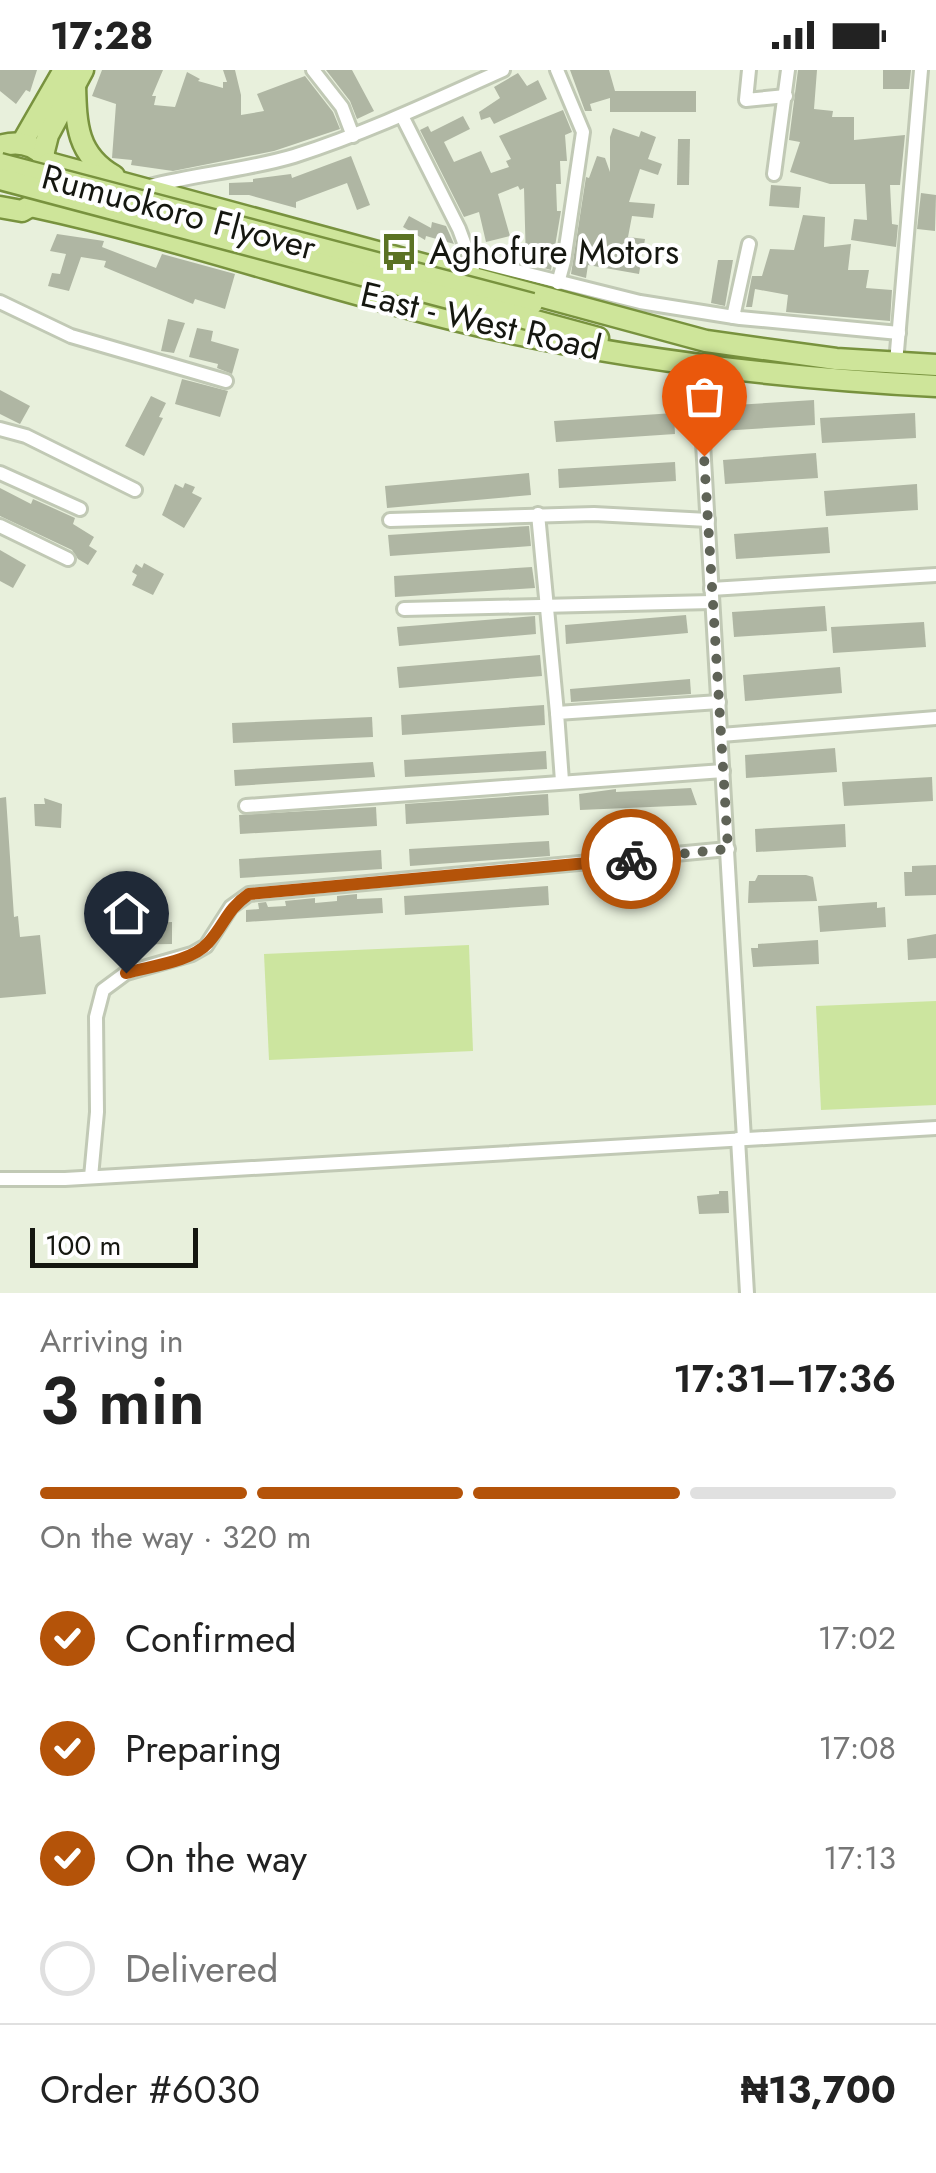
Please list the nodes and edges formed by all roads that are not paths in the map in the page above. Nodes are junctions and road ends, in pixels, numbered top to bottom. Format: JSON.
{"nodes":[{"id":1,"x":313,"y":70,"type":"edge"},
{"id":2,"x":503,"y":70,"type":"edge"},
{"id":3,"x":557,"y":70,"type":"edge"},
{"id":4,"x":748,"y":70,"type":"edge"},
{"id":5,"x":788,"y":70,"type":"edge"},
{"id":6,"x":921,"y":70,"type":"edge"},
{"id":7,"x":74,"y":75,"type":"edge"},
{"id":8,"x":786,"y":96,"type":"junction"},
{"id":9,"x":402,"y":116,"type":"junction"},
{"id":10,"x":353,"y":136,"type":"junction"},
{"id":11,"x":5,"y":148,"type":"edge"},
{"id":12,"x":46,"y":159,"type":"junction"},
{"id":13,"x":774,"y":174,"type":"dead end"},
{"id":14,"x":0,"y":179,"type":"edge"},
{"id":15,"x":132,"y":187,"type":"junction"},
{"id":16,"x":0,"y":208,"type":"edge"},
{"id":17,"x":29,"y":209,"type":"junction"},
{"id":18,"x":0,"y":222,"type":"edge"},
{"id":19,"x":749,"y":244,"type":"dead end"},
{"id":20,"x":473,"y":268,"type":"junction"},
{"id":21,"x":558,"y":283,"type":"junction"},
{"id":22,"x":0,"y":302,"type":"edge"},
{"id":23,"x":530,"y":312,"type":"junction"},
{"id":24,"x":733,"y":317,"type":"junction"},
{"id":25,"x":899,"y":333,"type":"junction"},
{"id":26,"x":706,"y":341,"type":"junction"},
{"id":27,"x":896,"y":363,"type":"junction"},
{"id":28,"x":697,"y":364,"type":"junction"},
{"id":29,"x":936,"y":365,"type":"edge"},
{"id":30,"x":226,"y":382,"type":"dead end"},
{"id":31,"x":936,"y":386,"type":"edge"},
{"id":32,"x":700,"y":392,"type":"dead end"},
{"id":33,"x":0,"y":429,"type":"edge"},
{"id":34,"x":0,"y":474,"type":"edge"},
{"id":35,"x":135,"y":490,"type":"dead end"},
{"id":36,"x":80,"y":509,"type":"dead end"},
{"id":37,"x":538,"y":514,"type":"junction"},
{"id":38,"x":390,"y":520,"type":"dead end"},
{"id":39,"x":708,"y":520,"type":"junction"},
{"id":40,"x":0,"y":526,"type":"edge"},
{"id":41,"x":68,"y":559,"type":"dead end"},
{"id":42,"x":936,"y":575,"type":"edge"},
{"id":43,"x":712,"y":596,"type":"junction"},
{"id":44,"x":544,"y":606,"type":"junction"},
{"id":45,"x":404,"y":609,"type":"dead end"},
{"id":46,"x":719,"y":702,"type":"junction"},
{"id":47,"x":556,"y":713,"type":"junction"},
{"id":48,"x":936,"y":718,"type":"edge"},
{"id":49,"x":721,"y":736,"type":"junction"},
{"id":50,"x":723,"y":771,"type":"junction"},
{"id":51,"x":562,"y":781,"type":"junction"},
{"id":52,"x":246,"y":806,"type":"dead end"},
{"id":53,"x":728,"y":849,"type":"junction"},
{"id":54,"x":936,"y":1128,"type":"edge"},
{"id":55,"x":741,"y":1139,"type":"junction"},
{"id":56,"x":91,"y":1177,"type":"junction"},
{"id":57,"x":0,"y":1179,"type":"edge"},
{"id":58,"x":747,"y":1293,"type":"edge"}],
"edges":[{"from":1,"to":10,"type":"street"},
{"from":2,"to":9,"type":"street"},
{"from":3,"to":21,"type":"street"},
{"from":4,"to":8,"type":"street"},
{"from":5,"to":8,"type":"street"},
{"from":6,"to":25,"type":"street"},
{"from":7,"to":11,"type":"main road"},
{"from":7,"to":12,"type":"main road"},
{"from":7,"to":15,"type":"main road"},
{"from":8,"to":13,"type":"street"},
{"from":9,"to":10,"type":"street"},
{"from":9,"to":20,"type":"street"},
{"from":10,"to":15,"type":"street"},
{"from":11,"to":12,"type":"main road","name":"East - West Road"},
{"from":11,"to":23,"type":"main road","name":"Rumuokoro Flyover","bridge":true},
{"from":12,"to":15,"type":"main road","name":"East - West Road"},
{"from":12,"to":17,"type":"main road"},
{"from":14,"to":23,"type":"main road","name":"Rumuokoro Flyover","bridge":true},
{"from":15,"to":20,"type":"main road","name":"East - West Road"},
{"from":16,"to":17,"type":"main road","name":"East - West Road"},
{"from":17,"to":18,"type":"main road"},
{"from":17,"to":28,"type":"main road","name":"East - West Road"},
{"from":19,"to":24,"type":"street"},
{"from":20,"to":21,"type":"street"},
{"from":20,"to":26,"type":"main road","name":"East - West Road"},
{"from":21,"to":24,"type":"street"},
{"from":22,"to":30,"type":"street"},
{"from":23,"to":26,"type":"main road"},
{"from":23,"to":28,"type":"main road"},
{"from":24,"to":25,"type":"street"},
{"from":25,"to":27,"type":"street"},
{"from":26,"to":27,"type":"main road","name":"East - West Road"},
{"from":27,"to":29,"type":"main road","name":"East - West Road"},
{"from":28,"to":31,"type":"main road","name":"East - West Road"},
{"from":32,"to":39,"type":"street"},
{"from":33,"to":35,"type":"street"},
{"from":34,"to":36,"type":"street"},
{"from":37,"to":38,"type":"street"},
{"from":37,"to":39,"type":"street"},
{"from":37,"to":44,"type":"street"},
{"from":39,"to":43,"type":"street"},
{"from":40,"to":41,"type":"street"},
{"from":42,"to":43,"type":"street"},
{"from":43,"to":44,"type":"street"},
{"from":43,"to":46,"type":"street"},
{"from":44,"to":45,"type":"street"},
{"from":44,"to":47,"type":"street"},
{"from":46,"to":47,"type":"street"},
{"from":46,"to":49,"type":"street"},
{"from":47,"to":51,"type":"street"},
{"from":48,"to":49,"type":"street"},
{"from":49,"to":50,"type":"street"},
{"from":50,"to":51,"type":"street"},
{"from":50,"to":53,"type":"street"},
{"from":51,"to":52,"type":"street"},
{"from":53,"to":55,"type":"street"},
{"from":53,"to":56,"type":"street"},
{"from":54,"to":55,"type":"street"},
{"from":55,"to":56,"type":"street"},
{"from":55,"to":58,"type":"street"},
{"from":56,"to":57,"type":"street"}]}
